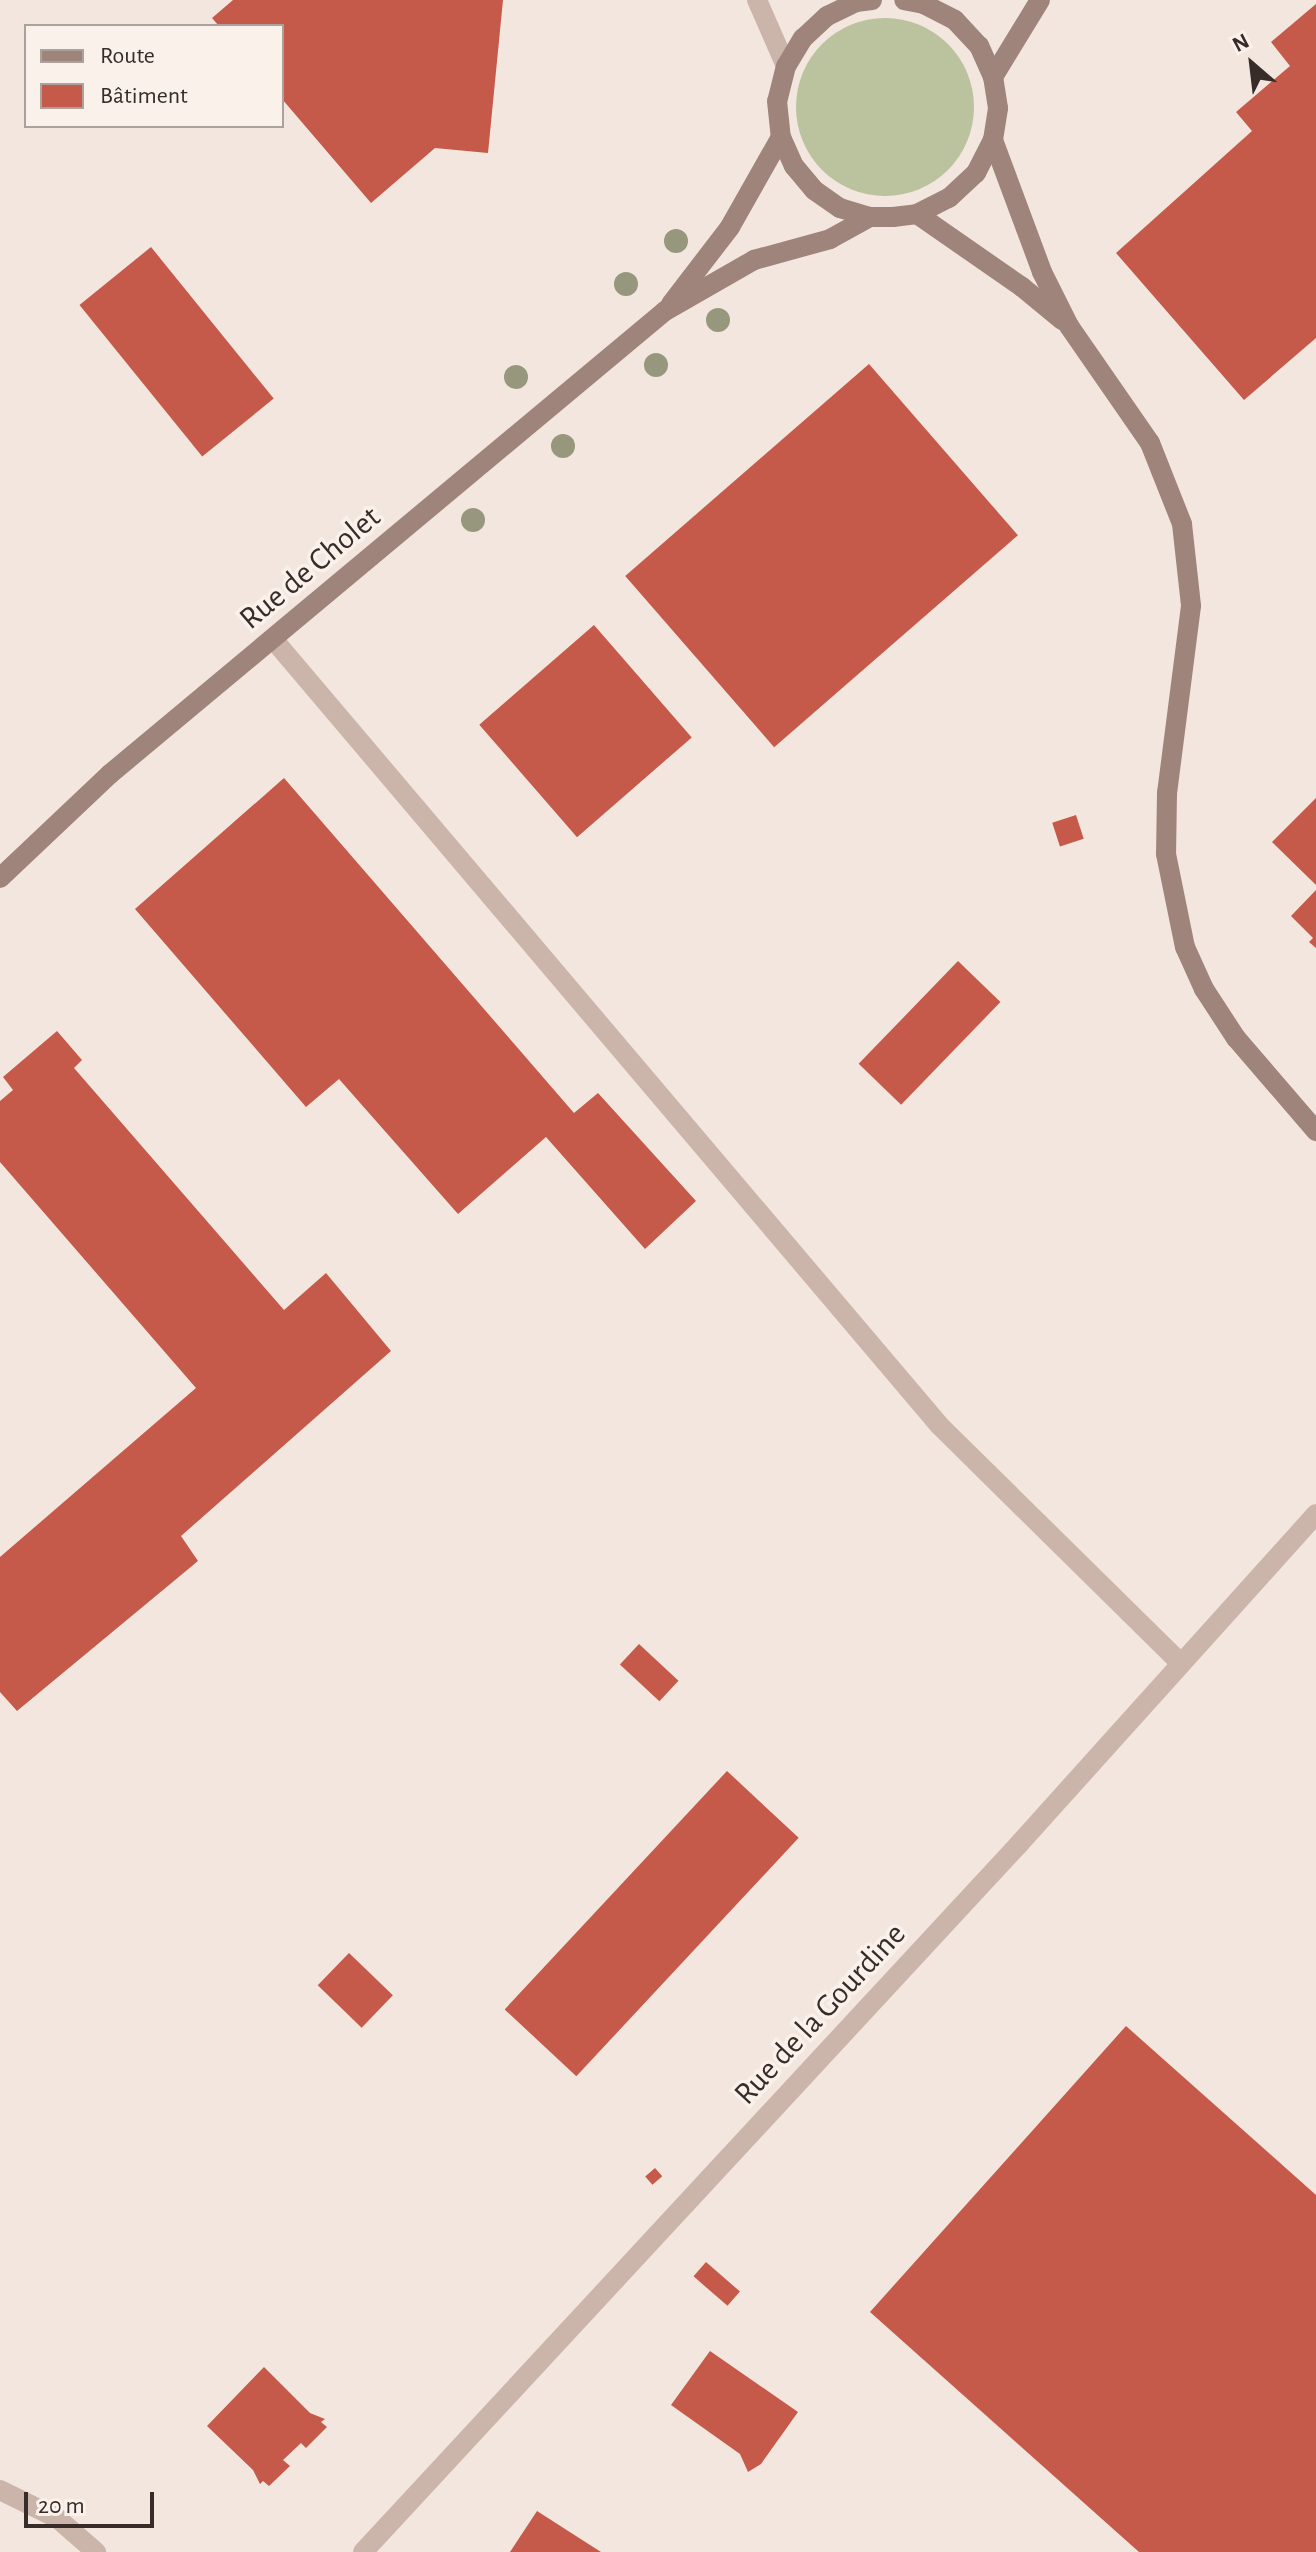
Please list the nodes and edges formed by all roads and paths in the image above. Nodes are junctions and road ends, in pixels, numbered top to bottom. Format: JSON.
{"nodes":[{"id":1,"x":757,"y":0,"type":"edge"},
{"id":2,"x":904,"y":0,"type":"edge"},
{"id":3,"x":1040,"y":0,"type":"edge"},
{"id":4,"x":860,"y":1,"type":"edge"},
{"id":5,"x":929,"y":2,"type":"edge"},
{"id":6,"x":786,"y":66,"type":"junction"},
{"id":7,"x":993,"y":77,"type":"junction"},
{"id":8,"x":781,"y":137,"type":"junction"},
{"id":9,"x":993,"y":140,"type":"junction"},
{"id":10,"x":917,"y":214,"type":"junction"},
{"id":11,"x":870,"y":217,"type":"junction"},
{"id":12,"x":665,"y":311,"type":"junction"},
{"id":13,"x":1069,"y":326,"type":"junction"},
{"id":14,"x":273,"y":639,"type":"junction"},
{"id":15,"x":0,"y":878,"type":"edge"},
{"id":16,"x":1316,"y":1131,"type":"edge"},
{"id":17,"x":1316,"y":1514,"type":"edge"},
{"id":18,"x":1181,"y":1664,"type":"junction"},
{"id":19,"x":0,"y":2490,"type":"edge"},
{"id":20,"x":96,"y":2552,"type":"edge"},
{"id":21,"x":363,"y":2552,"type":"edge"}],
"edges":[{"from":1,"to":6,"type":"street"},
{"from":2,"to":5,"type":"main road"},
{"from":3,"to":7,"type":"main road"},
{"from":4,"to":6,"type":"main road"},
{"from":5,"to":7,"type":"main road"},
{"from":6,"to":8,"type":"main road"},
{"from":7,"to":9,"type":"main road"},
{"from":8,"to":11,"type":"main road"},
{"from":8,"to":12,"type":"main road","name":"Rue de Cholet"},
{"from":9,"to":10,"type":"main road"},
{"from":9,"to":13,"type":"main road"},
{"from":10,"to":11,"type":"main road"},
{"from":10,"to":13,"type":"main road"},
{"from":11,"to":12,"type":"main road","name":"Rue de Cholet"},
{"from":12,"to":14,"type":"main road","name":"Rue de Cholet"},
{"from":13,"to":16,"type":"main road"},
{"from":14,"to":15,"type":"main road","name":"Rue de Cholet"},
{"from":14,"to":18,"type":"street"},
{"from":17,"to":18,"type":"street","name":"Rue de la Gourdine"},
{"from":18,"to":21,"type":"street","name":"Rue de la Gourdine"},
{"from":19,"to":20,"type":"street"}]}
